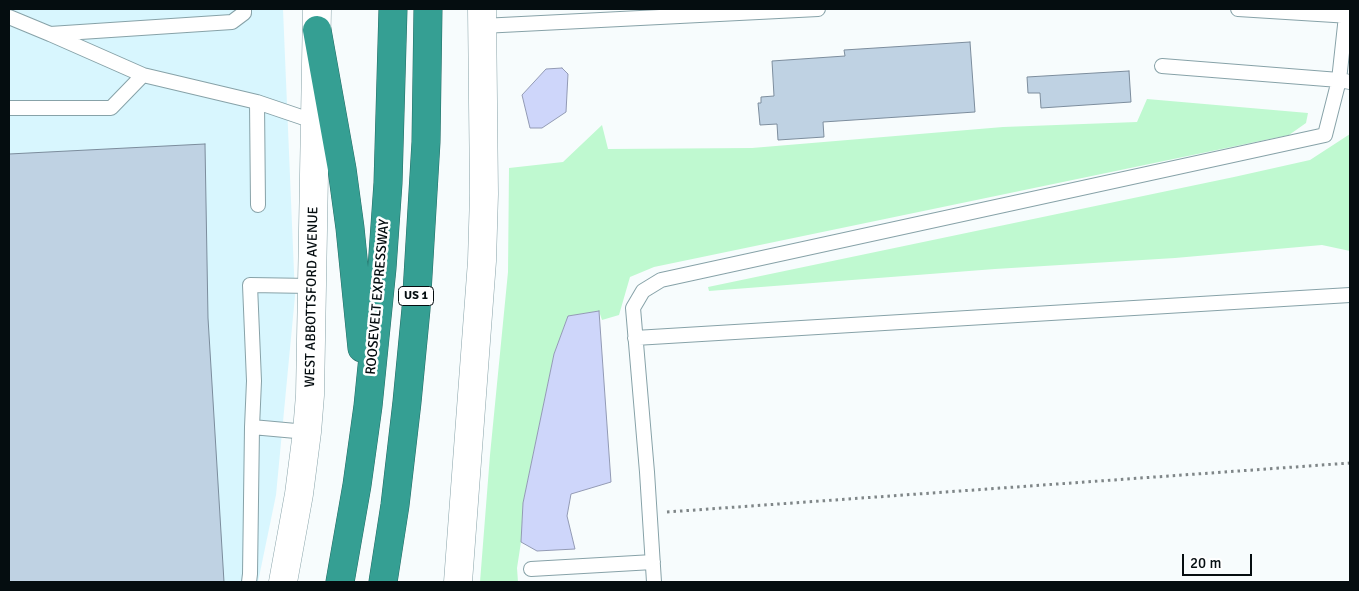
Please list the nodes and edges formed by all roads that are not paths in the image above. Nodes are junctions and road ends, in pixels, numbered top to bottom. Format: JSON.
{"nodes":[{"id":1,"x":244,"y":9,"type":"edge"},
{"id":2,"x":393,"y":9,"type":"edge"},
{"id":3,"x":428,"y":9,"type":"edge"},
{"id":4,"x":818,"y":9,"type":"edge"},
{"id":5,"x":1238,"y":9,"type":"edge"},
{"id":6,"x":1348,"y":16,"type":"edge"},
{"id":7,"x":9,"y":17,"type":"edge"},
{"id":8,"x":482,"y":18,"type":"edge"},
{"id":9,"x":317,"y":19,"type":"edge"},
{"id":10,"x":50,"y":34,"type":"junction"},
{"id":11,"x":1162,"y":66,"type":"dead end"},
{"id":12,"x":142,"y":75,"type":"junction"},
{"id":13,"x":1345,"y":81,"type":"edge"},
{"id":14,"x":257,"y":102,"type":"junction"},
{"id":15,"x":9,"y":108,"type":"edge"},
{"id":16,"x":316,"y":122,"type":"junction"},
{"id":17,"x":258,"y":206,"type":"dead end"},
{"id":18,"x":311,"y":286,"type":"junction"},
{"id":19,"x":1350,"y":295,"type":"edge"},
{"id":20,"x":635,"y":338,"type":"junction"},
{"id":21,"x":368,"y":406,"type":"junction"},
{"id":22,"x":252,"y":427,"type":"junction"},
{"id":23,"x":307,"y":432,"type":"junction"},
{"id":24,"x":653,"y":562,"type":"junction"},
{"id":25,"x":530,"y":569,"type":"dead end"},
{"id":26,"x":249,"y":582,"type":"edge"},
{"id":27,"x":283,"y":582,"type":"edge"},
{"id":28,"x":340,"y":582,"type":"edge"},
{"id":29,"x":383,"y":582,"type":"edge"},
{"id":30,"x":458,"y":582,"type":"edge"},
{"id":31,"x":654,"y":582,"type":"edge"}],
"edges":[{"from":1,"to":10,"type":"lane"},
{"from":2,"to":21,"type":"highway","name":"ROOSEVELT EXPRESSWAY","number":"US 1"},
{"from":3,"to":29,"type":"highway","number":"US 1"},
{"from":4,"to":8,"type":"lane"},
{"from":5,"to":6,"type":"lane"},
{"from":6,"to":13,"type":"lane"},
{"from":7,"to":10,"type":"lane"},
{"from":8,"to":30,"type":"street"},
{"from":9,"to":16,"type":"street","name":"WEST ABBOTTSFORD AVENUE"},
{"from":9,"to":21,"type":"highway"},
{"from":10,"to":12,"type":"lane"},
{"from":11,"to":13,"type":"lane"},
{"from":12,"to":14,"type":"lane"},
{"from":12,"to":15,"type":"lane"},
{"from":13,"to":20,"type":"lane"},
{"from":14,"to":16,"type":"lane"},
{"from":14,"to":17,"type":"lane"},
{"from":16,"to":18,"type":"street","name":"WEST ABBOTTSFORD AVENUE"},
{"from":18,"to":22,"type":"lane"},
{"from":18,"to":23,"type":"street","name":"WEST ABBOTTSFORD AVENUE"},
{"from":19,"to":20,"type":"lane"},
{"from":20,"to":24,"type":"lane"},
{"from":21,"to":28,"type":"highway","name":"ROOSEVELT EXPRESSWAY","number":"US 1"},
{"from":22,"to":23,"type":"lane"},
{"from":22,"to":26,"type":"lane"},
{"from":23,"to":27,"type":"street","name":"WEST ABBOTTSFORD AVENUE"},
{"from":24,"to":25,"type":"lane"},
{"from":24,"to":31,"type":"lane"}]}
